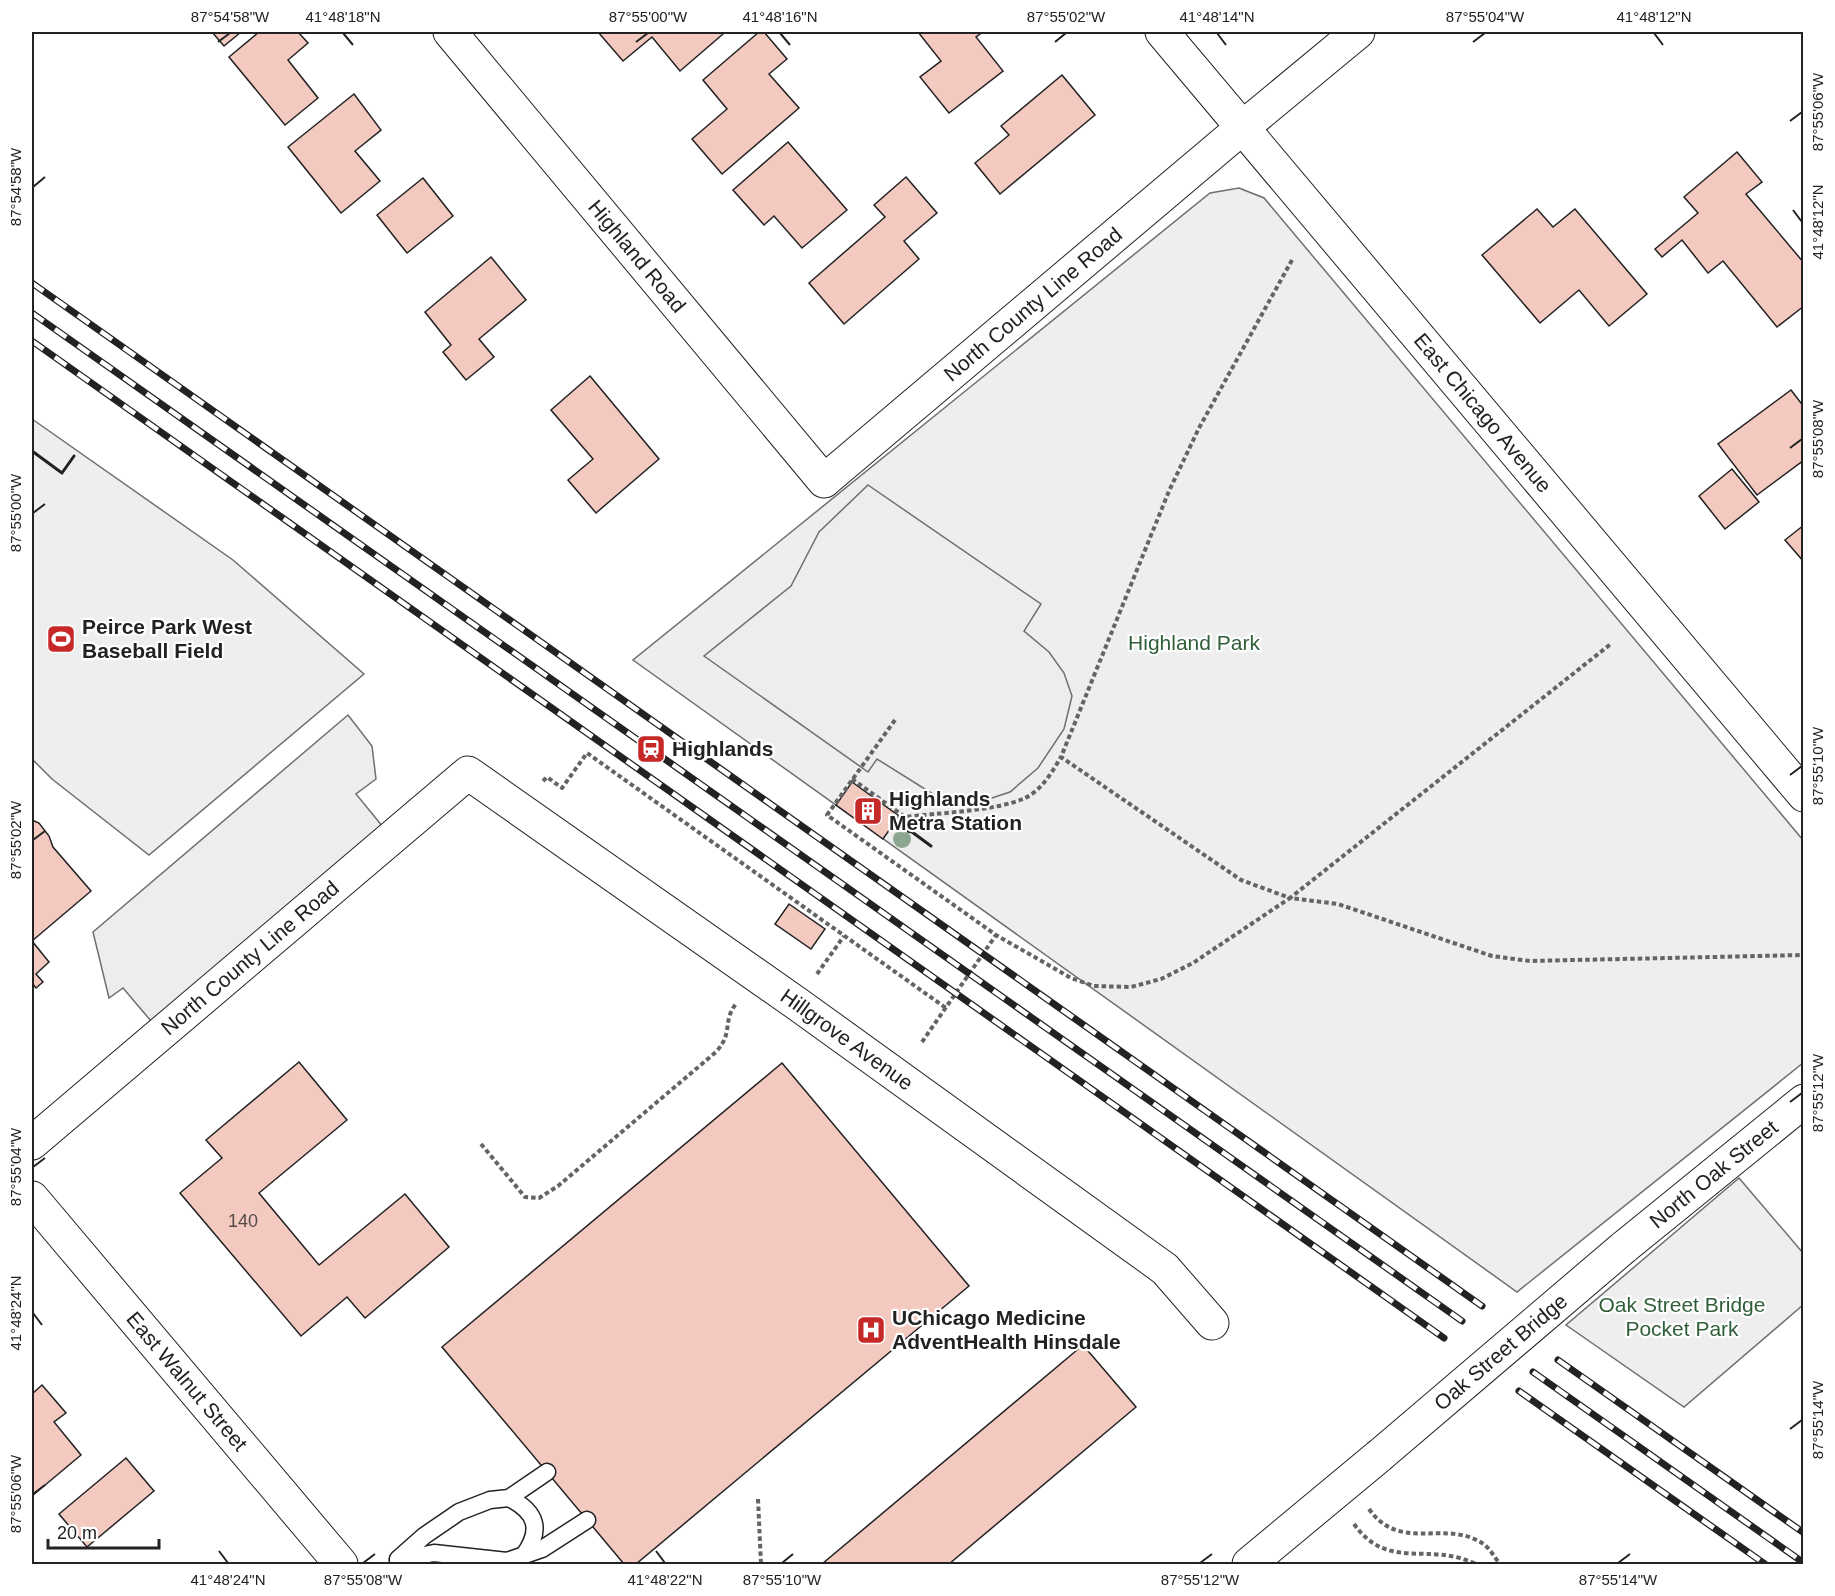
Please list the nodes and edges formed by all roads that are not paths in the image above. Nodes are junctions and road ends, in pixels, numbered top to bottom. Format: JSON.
{"nodes":[{"id":1,"x":450,"y":32,"type":"edge"},
{"id":2,"x":1162,"y":32,"type":"edge"},
{"id":3,"x":1358,"y":32,"type":"edge"},
{"id":4,"x":1242,"y":128,"type":"junction"},
{"id":5,"x":824,"y":481,"type":"joint"},
{"id":6,"x":468,"y":773,"type":"joint"},
{"id":7,"x":1803,"y":795,"type":"edge"},
{"id":8,"x":1803,"y":1101,"type":"edge"},
{"id":9,"x":32,"y":1143,"type":"edge"},
{"id":10,"x":32,"y":1198,"type":"edge"},
{"id":11,"x":1623,"y":1248,"type":"joint"},
{"id":12,"x":1212,"y":1323,"type":"dead end"},
{"id":13,"x":547,"y":1472,"type":"dead end"},
{"id":14,"x":509,"y":1498,"type":"junction"},
{"id":15,"x":586,"y":1520,"type":"dead end"},
{"id":16,"x":524,"y":1555,"type":"junction"},
{"id":17,"x":394,"y":1562,"type":"edge"},
{"id":18,"x":1253,"y":1563,"type":"edge"},
{"id":19,"x":341,"y":1564,"type":"edge"}],
"edges":[{"from":1,"to":5,"type":"street","name":"Highland Road"},
{"from":2,"to":4,"type":"street","name":"East Chicago Avenue"},
{"from":3,"to":4,"type":"street","name":"North County Line Road"},
{"from":4,"to":5,"type":"street","name":"North County Line Road"},
{"from":4,"to":7,"type":"street","name":"East Chicago Avenue"},
{"from":6,"to":9,"type":"street","name":"North County Line Road"},
{"from":6,"to":12,"type":"street","name":"Hillgrove Avenue"},
{"from":8,"to":11,"type":"street","name":"North Oak Street"},
{"from":10,"to":19,"type":"street","name":"East Walnut Street"},
{"from":11,"to":18,"type":"street","name":"Oak Street Bridge","bridge":true},
{"from":13,"to":14,"type":"lane"},
{"from":14,"to":16,"type":"lane"},
{"from":14,"to":17,"type":"lane"},
{"from":15,"to":16,"type":"lane"},
{"from":16,"to":17,"type":"lane"}]}
